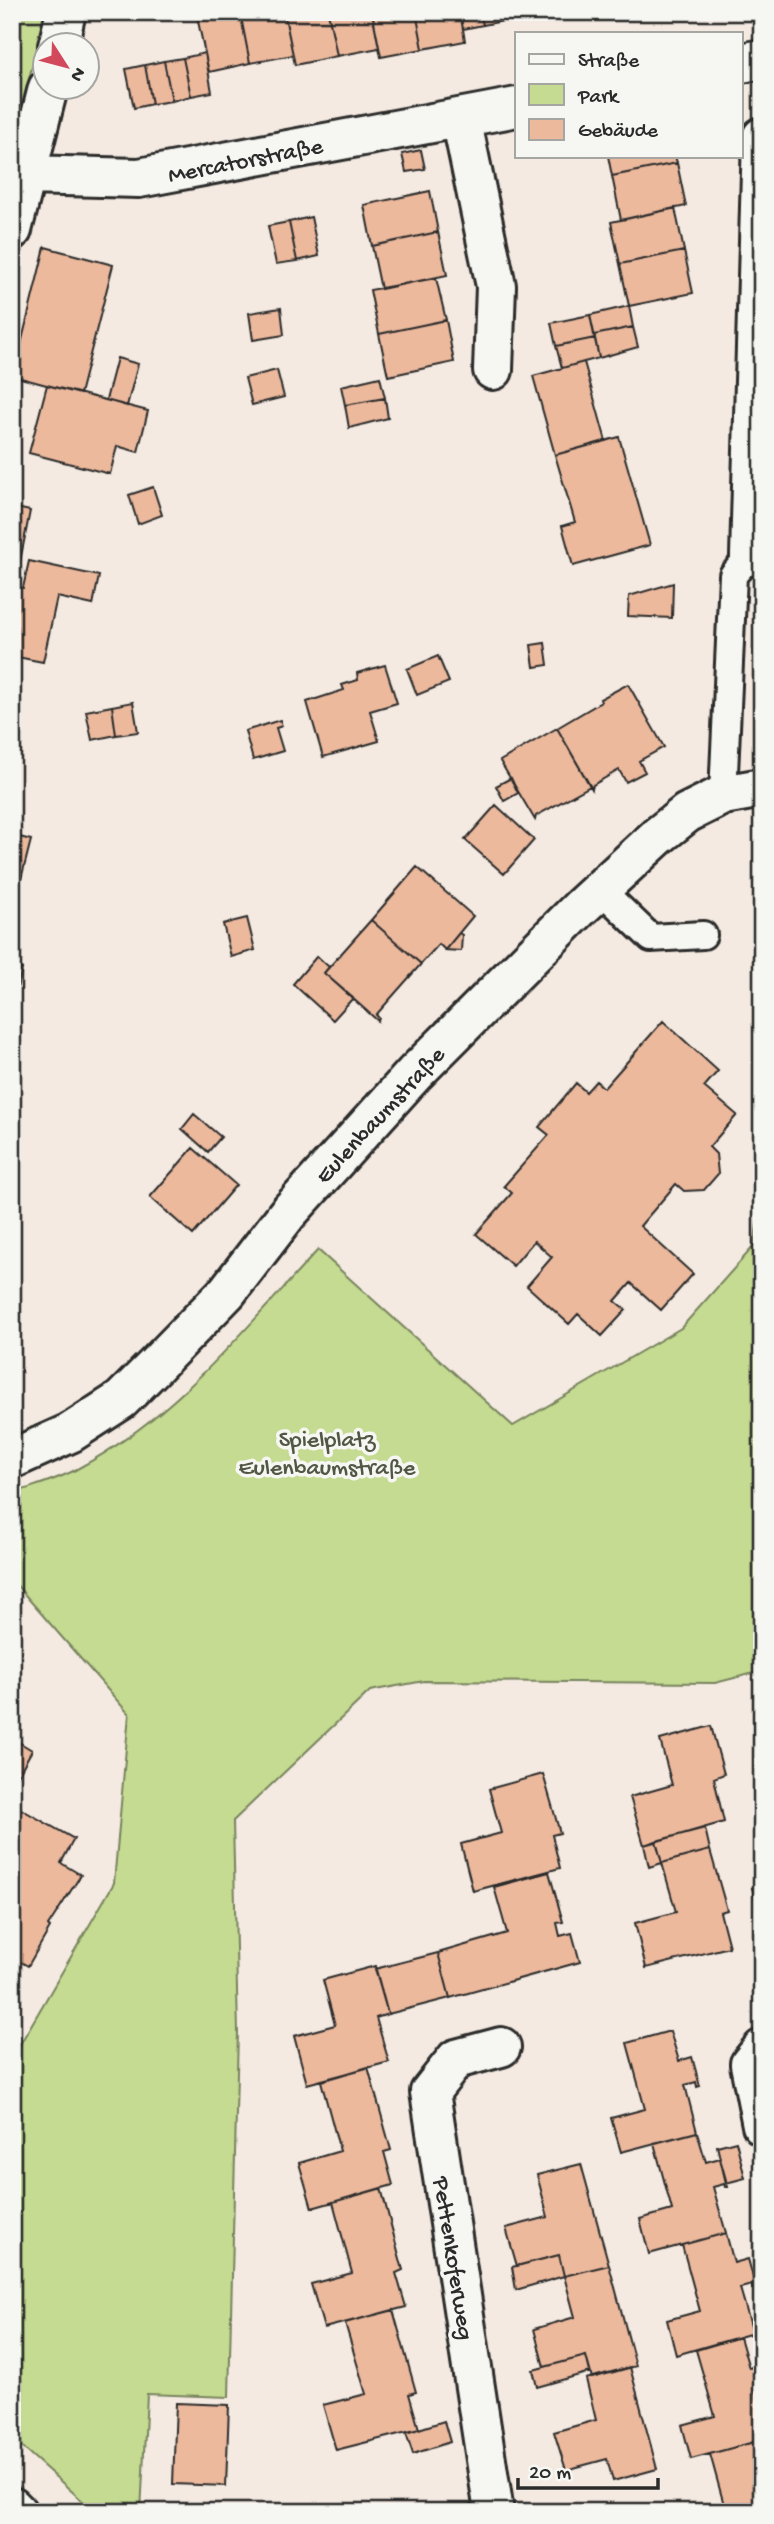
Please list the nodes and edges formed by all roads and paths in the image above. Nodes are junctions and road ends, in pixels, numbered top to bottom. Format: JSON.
{"nodes":[{"id":1,"x":66,"y":12,"type":"edge"},
{"id":2,"x":61,"y":32,"type":"edge"},
{"id":3,"x":762,"y":59,"type":"edge"},
{"id":4,"x":742,"y":63,"type":"edge"},
{"id":5,"x":44,"y":102,"type":"edge"},
{"id":6,"x":515,"y":107,"type":"edge"},
{"id":7,"x":461,"y":118,"type":"junction"},
{"id":8,"x":762,"y":137,"type":"edge"},
{"id":9,"x":26,"y":175,"type":"junction"},
{"id":10,"x":12,"y":230,"type":"edge"},
{"id":11,"x":493,"y":370,"type":"dead end"},
{"id":12,"x":750,"y":556,"type":"joint"},
{"id":13,"x":762,"y":788,"type":"edge"},
{"id":14,"x":723,"y":795,"type":"junction"},
{"id":15,"x":600,"y":889,"type":"junction"},
{"id":16,"x":703,"y":935,"type":"dead end"},
{"id":17,"x":13,"y":1457,"type":"edge"},
{"id":18,"x":500,"y":2047,"type":"dead end"},
{"id":19,"x":762,"y":2049,"type":"edge"},
{"id":20,"x":762,"y":2125,"type":"edge"},
{"id":21,"x":12,"y":2507,"type":"edge"},
{"id":22,"x":17,"y":2512,"type":"edge"},
{"id":23,"x":494,"y":2512,"type":"edge"}],
"edges":[{"from":1,"to":2,"type":"street"},
{"from":3,"to":4,"type":"street"},
{"from":5,"to":9,"type":"street"},
{"from":6,"to":7,"type":"street","name":"Mercatorstraße"},
{"from":7,"to":9,"type":"street","name":"Mercatorstraße"},
{"from":7,"to":11,"type":"street"},
{"from":8,"to":12,"type":"street"},
{"from":9,"to":10,"type":"street"},
{"from":12,"to":14,"type":"lane"},
{"from":13,"to":14,"type":"street","name":"Eulenbaumstraße"},
{"from":14,"to":15,"type":"street","name":"Eulenbaumstraße"},
{"from":15,"to":16,"type":"lane"},
{"from":15,"to":17,"type":"street","name":"Eulenbaumstraße"},
{"from":18,"to":23,"type":"street","name":"Pettenkoferweg"},
{"from":19,"to":20,"type":"street"},
{"from":21,"to":22,"type":"street"}]}
